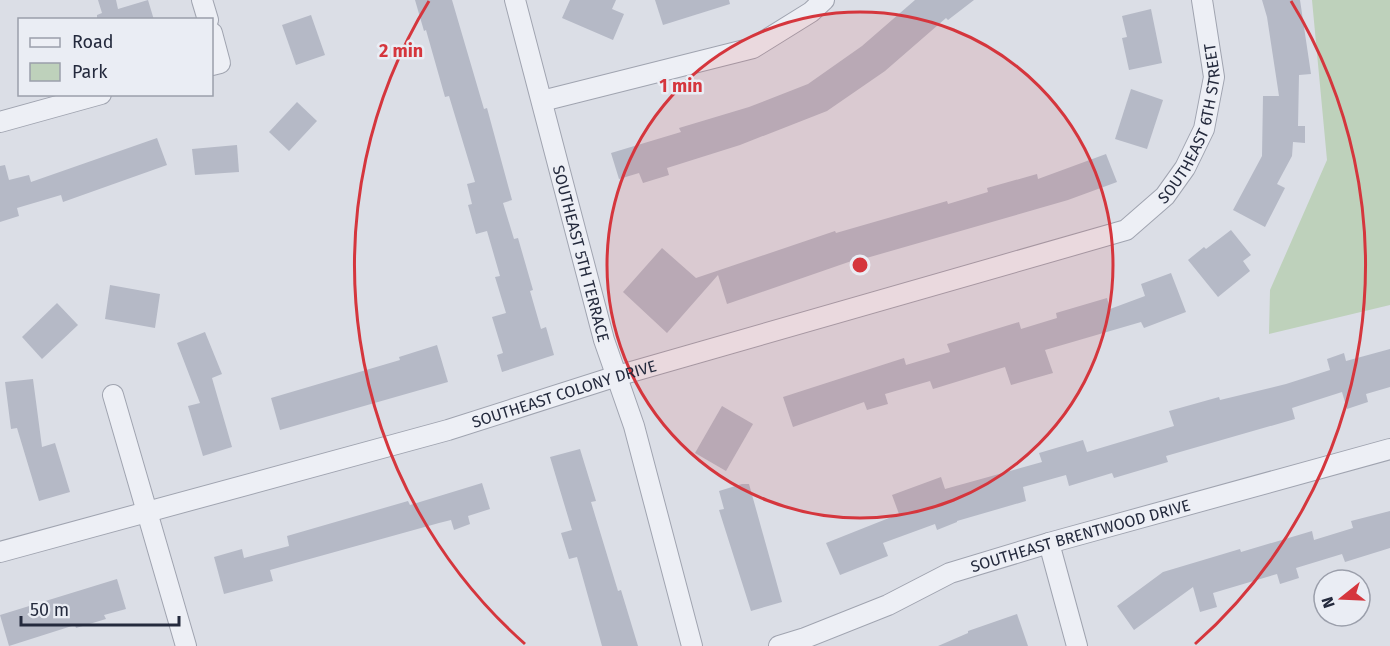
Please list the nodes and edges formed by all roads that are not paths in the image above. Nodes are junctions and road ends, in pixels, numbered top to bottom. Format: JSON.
{"nodes":[{"id":1,"x":202,"y":0,"type":"edge"},
{"id":2,"x":515,"y":0,"type":"edge"},
{"id":3,"x":824,"y":0,"type":"edge"},
{"id":4,"x":1202,"y":0,"type":"edge"},
{"id":5,"x":207,"y":18,"type":"edge"},
{"id":6,"x":213,"y":41,"type":"edge"},
{"id":7,"x":216,"y":64,"type":"edge"},
{"id":8,"x":94,"y":96,"type":"edge"},
{"id":9,"x":542,"y":101,"type":"junction"},
{"id":10,"x":0,"y":122,"type":"edge"},
{"id":11,"x":1126,"y":230,"type":"joint"},
{"id":12,"x":617,"y":376,"type":"junction"},
{"id":13,"x":113,"y":395,"type":"dead end"},
{"id":14,"x":1390,"y":449,"type":"edge"},
{"id":15,"x":147,"y":511,"type":"junction"},
{"id":16,"x":1049,"y":543,"type":"junction"},
{"id":17,"x":0,"y":552,"type":"edge"},
{"id":18,"x":186,"y":646,"type":"edge"},
{"id":19,"x":692,"y":646,"type":"edge"},
{"id":20,"x":779,"y":646,"type":"edge"},
{"id":21,"x":1077,"y":646,"type":"edge"}],
"edges":[{"from":1,"to":5,"type":"street"},
{"from":2,"to":9,"type":"street","name":"SOUTHEAST 5TH TERRACE"},
{"from":3,"to":9,"type":"street"},
{"from":4,"to":11,"type":"street","name":"SOUTHEAST 6TH STREET"},
{"from":6,"to":7,"type":"street"},
{"from":8,"to":10,"type":"street"},
{"from":9,"to":12,"type":"street","name":"SOUTHEAST 5TH TERRACE"},
{"from":11,"to":12,"type":"street","name":"SOUTHEAST COLONY DRIVE"},
{"from":12,"to":15,"type":"street","name":"SOUTHEAST COLONY DRIVE"},
{"from":12,"to":19,"type":"street","name":"SOUTHEAST 5TH TERRACE"},
{"from":13,"to":15,"type":"street"},
{"from":14,"to":16,"type":"street","name":"SOUTHEAST BRENTWOOD DRIVE"},
{"from":15,"to":17,"type":"street","name":"SOUTHEAST COLONY DRIVE"},
{"from":15,"to":18,"type":"street"},
{"from":16,"to":20,"type":"street","name":"SOUTHEAST BRENTWOOD DRIVE"},
{"from":16,"to":21,"type":"street"}]}
